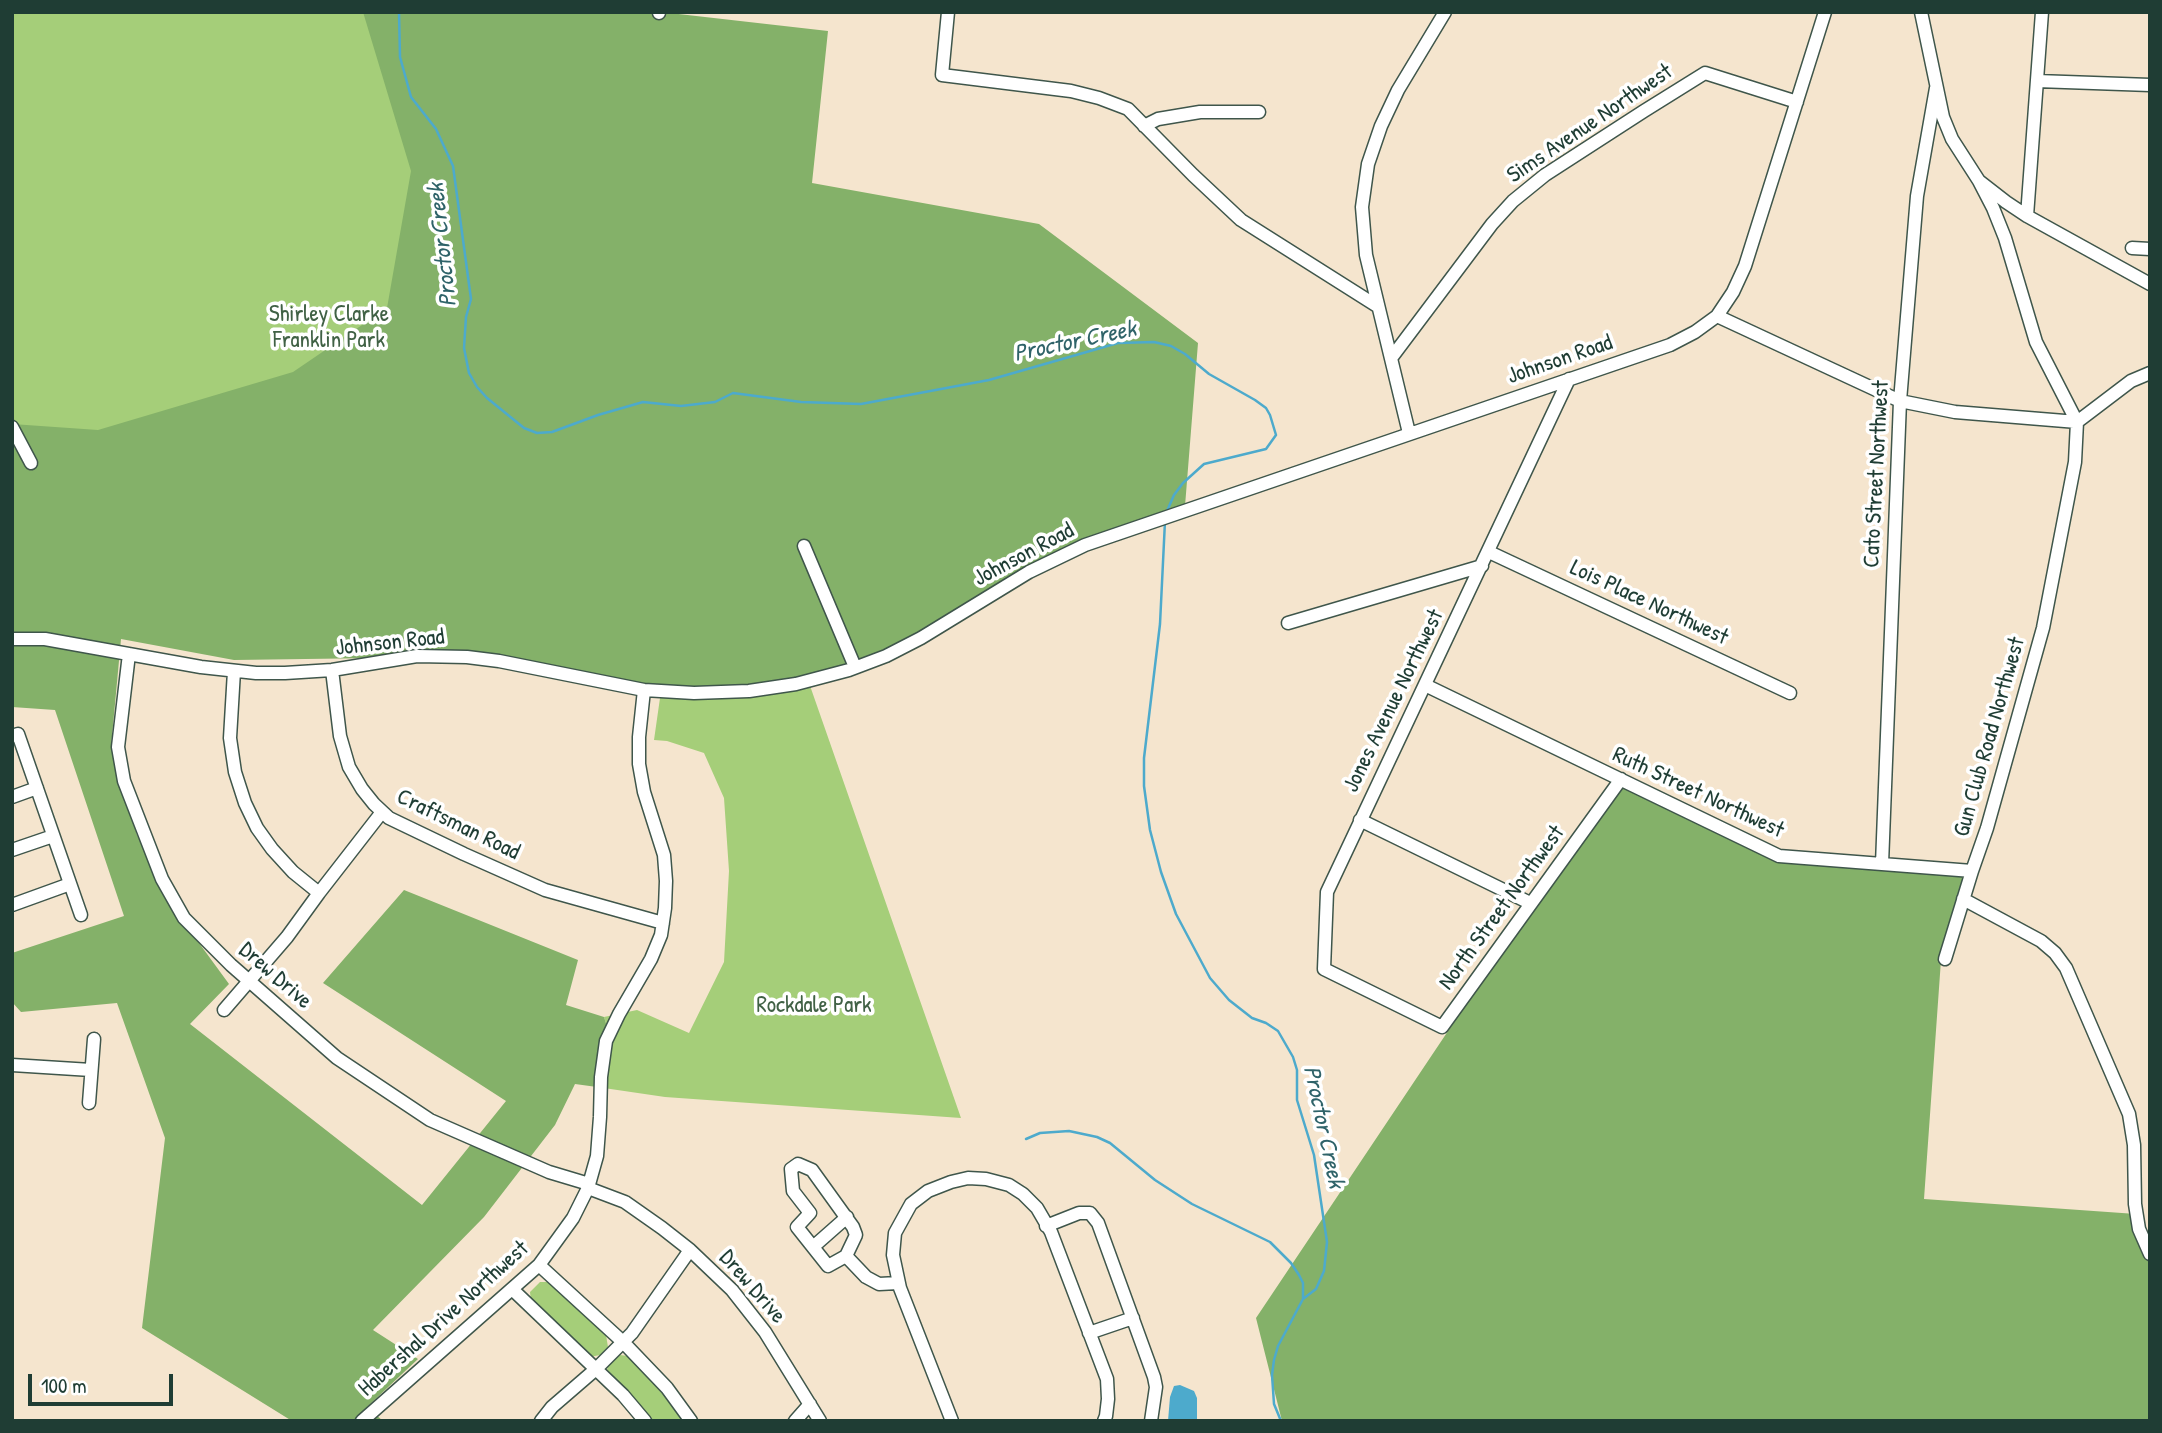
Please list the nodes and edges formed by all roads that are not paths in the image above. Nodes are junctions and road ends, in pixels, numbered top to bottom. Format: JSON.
{"nodes":[{"id":1,"x":948,"y":12,"type":"edge"},
{"id":2,"x":1445,"y":12,"type":"edge"},
{"id":3,"x":1825,"y":12,"type":"edge"},
{"id":4,"x":1921,"y":12,"type":"edge"},
{"id":5,"x":2042,"y":12,"type":"edge"},
{"id":6,"x":2037,"y":81,"type":"junction"},
{"id":7,"x":2150,"y":85,"type":"edge"},
{"id":8,"x":1936,"y":88,"type":"junction"},
{"id":9,"x":1797,"y":102,"type":"junction"},
{"id":10,"x":1259,"y":112,"type":"dead end"},
{"id":11,"x":1144,"y":126,"type":"junction"},
{"id":12,"x":1979,"y":181,"type":"junction"},
{"id":13,"x":2027,"y":216,"type":"junction"},
{"id":14,"x":2132,"y":248,"type":"dead end"},
{"id":15,"x":2150,"y":249,"type":"edge"},
{"id":16,"x":2150,"y":284,"type":"edge"},
{"id":17,"x":1377,"y":306,"type":"junction"},
{"id":18,"x":1717,"y":316,"type":"junction"},
{"id":19,"x":1392,"y":357,"type":"junction"},
{"id":20,"x":2150,"y":373,"type":"edge"},
{"id":21,"x":1569,"y":380,"type":"junction"},
{"id":22,"x":1900,"y":401,"type":"junction"},
{"id":23,"x":2077,"y":422,"type":"junction"},
{"id":24,"x":12,"y":427,"type":"edge"},
{"id":25,"x":1409,"y":433,"type":"junction"},
{"id":26,"x":31,"y":463,"type":"dead end"},
{"id":27,"x":804,"y":546,"type":"dead end"},
{"id":28,"x":1489,"y":552,"type":"junction"},
{"id":29,"x":1482,"y":566,"type":"junction"},
{"id":30,"x":1289,"y":623,"type":"dead end"},
{"id":31,"x":12,"y":639,"type":"edge"},
{"id":32,"x":129,"y":654,"type":"junction"},
{"id":33,"x":855,"y":667,"type":"junction"},
{"id":34,"x":332,"y":670,"type":"junction"},
{"id":35,"x":234,"y":671,"type":"junction"},
{"id":36,"x":1425,"y":685,"type":"junction"},
{"id":37,"x":644,"y":690,"type":"junction"},
{"id":38,"x":1790,"y":693,"type":"dead end"},
{"id":39,"x":12,"y":736,"type":"edge"},
{"id":40,"x":1622,"y":779,"type":"junction"},
{"id":41,"x":37,"y":788,"type":"junction"},
{"id":42,"x":12,"y":797,"type":"edge"},
{"id":43,"x":382,"y":812,"type":"junction"},
{"id":44,"x":1360,"y":820,"type":"junction"},
{"id":45,"x":53,"y":836,"type":"junction"},
{"id":46,"x":12,"y":850,"type":"edge"},
{"id":47,"x":1882,"y":864,"type":"junction"},
{"id":48,"x":1972,"y":871,"type":"junction"},
{"id":49,"x":70,"y":884,"type":"junction"},
{"id":50,"x":319,"y":893,"type":"junction"},
{"id":51,"x":1963,"y":900,"type":"junction"},
{"id":52,"x":1530,"y":903,"type":"junction"},
{"id":53,"x":12,"y":905,"type":"edge"},
{"id":54,"x":81,"y":915,"type":"dead end"},
{"id":55,"x":663,"y":923,"type":"junction"},
{"id":56,"x":1945,"y":959,"type":"dead end"},
{"id":57,"x":250,"y":981,"type":"junction"},
{"id":58,"x":1403,"y":1007,"type":"joint"},
{"id":59,"x":224,"y":1010,"type":"dead end"},
{"id":60,"x":94,"y":1039,"type":"dead end"},
{"id":61,"x":12,"y":1065,"type":"edge"},
{"id":62,"x":91,"y":1070,"type":"junction"},
{"id":63,"x":89,"y":1103,"type":"dead end"},
{"id":64,"x":589,"y":1186,"type":"junction"},
{"id":65,"x":847,"y":1217,"type":"junction"},
{"id":66,"x":1046,"y":1226,"type":"junction"},
{"id":67,"x":813,"y":1247,"type":"junction"},
{"id":68,"x":690,"y":1250,"type":"junction"},
{"id":69,"x":2150,"y":1254,"type":"edge"},
{"id":70,"x":846,"y":1256,"type":"junction"},
{"id":71,"x":539,"y":1265,"type":"junction"},
{"id":72,"x":898,"y":1283,"type":"junction"},
{"id":73,"x":512,"y":1289,"type":"junction"},
{"id":74,"x":1133,"y":1318,"type":"junction"},
{"id":75,"x":1089,"y":1333,"type":"junction"},
{"id":76,"x":623,"y":1342,"type":"junction"},
{"id":77,"x":596,"y":1369,"type":"junction"},
{"id":78,"x":810,"y":1404,"type":"junction"},
{"id":79,"x":362,"y":1421,"type":"edge"},
{"id":80,"x":541,"y":1421,"type":"edge"},
{"id":81,"x":645,"y":1421,"type":"edge"},
{"id":82,"x":691,"y":1421,"type":"edge"},
{"id":83,"x":795,"y":1421,"type":"edge"},
{"id":84,"x":820,"y":1421,"type":"edge"},
{"id":85,"x":952,"y":1421,"type":"edge"},
{"id":86,"x":1104,"y":1421,"type":"edge"},
{"id":87,"x":1150,"y":1421,"type":"edge"}],
"edges":[{"from":1,"to":11,"type":"street"},
{"from":2,"to":17,"type":"street"},
{"from":3,"to":9,"type":"street","name":"Johnson Road"},
{"from":4,"to":8,"type":"street"},
{"from":5,"to":6,"type":"street"},
{"from":6,"to":7,"type":"street"},
{"from":6,"to":13,"type":"street"},
{"from":8,"to":12,"type":"street"},
{"from":8,"to":22,"type":"street","name":"Cato Street Northwest"},
{"from":9,"to":18,"type":"street","name":"Johnson Road"},
{"from":9,"to":19,"type":"street","name":"Sims Avenue Northwest"},
{"from":10,"to":11,"type":"street"},
{"from":11,"to":17,"type":"street"},
{"from":12,"to":13,"type":"street"},
{"from":12,"to":23,"type":"street","name":"Gun Club Road Northwest"},
{"from":13,"to":16,"type":"street"},
{"from":14,"to":15,"type":"street"},
{"from":17,"to":19,"type":"street"},
{"from":18,"to":21,"type":"street","name":"Johnson Road"},
{"from":18,"to":22,"type":"street"},
{"from":19,"to":25,"type":"street"},
{"from":20,"to":23,"type":"street"},
{"from":21,"to":25,"type":"street","name":"Johnson Road"},
{"from":21,"to":28,"type":"street","name":"Jones Avenue Northwest"},
{"from":22,"to":23,"type":"street"},
{"from":22,"to":47,"type":"street","name":"Cato Street Northwest"},
{"from":23,"to":48,"type":"street","name":"Gun Club Road Northwest"},
{"from":24,"to":26,"type":"street"},
{"from":25,"to":33,"type":"street","name":"Johnson Road"},
{"from":27,"to":33,"type":"street"},
{"from":28,"to":29,"type":"street","name":"Jones Avenue Northwest"},
{"from":28,"to":38,"type":"street","name":"Lois Place Northwest"},
{"from":29,"to":30,"type":"street"},
{"from":29,"to":36,"type":"street","name":"Jones Avenue Northwest"},
{"from":31,"to":32,"type":"street","name":"Johnson Road"},
{"from":32,"to":35,"type":"street","name":"Johnson Road"},
{"from":32,"to":57,"type":"street","name":"Drew Drive"},
{"from":33,"to":37,"type":"street","name":"Johnson Road"},
{"from":34,"to":35,"type":"street","name":"Johnson Road"},
{"from":34,"to":37,"type":"street","name":"Johnson Road"},
{"from":34,"to":43,"type":"street","name":"Craftsman Road"},
{"from":35,"to":50,"type":"street"},
{"from":36,"to":40,"type":"street","name":"Ruth Street Northwest"},
{"from":36,"to":44,"type":"street","name":"Jones Avenue Northwest"},
{"from":37,"to":55,"type":"street","name":"Habershal Drive Northwest"},
{"from":39,"to":41,"type":"street"},
{"from":40,"to":47,"type":"street","name":"Ruth Street Northwest"},
{"from":40,"to":52,"type":"street","name":"North Street Northwest"},
{"from":41,"to":42,"type":"street"},
{"from":41,"to":45,"type":"street"},
{"from":43,"to":50,"type":"street"},
{"from":43,"to":55,"type":"street","name":"Craftsman Road"},
{"from":44,"to":52,"type":"street"},
{"from":44,"to":58,"type":"street","name":"Jones Avenue Northwest"},
{"from":45,"to":46,"type":"street"},
{"from":45,"to":49,"type":"street"},
{"from":47,"to":48,"type":"street","name":"Ruth Street Northwest"},
{"from":48,"to":51,"type":"street","name":"Gun Club Road Northwest"},
{"from":49,"to":53,"type":"street"},
{"from":49,"to":54,"type":"street"},
{"from":50,"to":57,"type":"street"},
{"from":51,"to":56,"type":"street","name":"Gun Club Road Northwest"},
{"from":51,"to":69,"type":"street"},
{"from":52,"to":58,"type":"street","name":"North Street Northwest"},
{"from":55,"to":64,"type":"street","name":"Habershal Drive Northwest"},
{"from":57,"to":59,"type":"street"},
{"from":57,"to":64,"type":"street","name":"Drew Drive"},
{"from":60,"to":62,"type":"street"},
{"from":61,"to":62,"type":"street"},
{"from":62,"to":63,"type":"street"},
{"from":64,"to":68,"type":"street","name":"Drew Drive"},
{"from":64,"to":71,"type":"street","name":"Habershal Drive Northwest"},
{"from":65,"to":67,"type":"street"},
{"from":65,"to":67,"type":"street"},
{"from":65,"to":70,"type":"street"},
{"from":66,"to":72,"type":"street"},
{"from":66,"to":74,"type":"street"},
{"from":66,"to":75,"type":"street"},
{"from":67,"to":70,"type":"street"},
{"from":68,"to":76,"type":"street"},
{"from":68,"to":78,"type":"street","name":"Drew Drive"},
{"from":70,"to":72,"type":"street"},
{"from":71,"to":73,"type":"street","name":"Habershal Drive Northwest"},
{"from":71,"to":76,"type":"street"},
{"from":72,"to":85,"type":"street"},
{"from":73,"to":77,"type":"street"},
{"from":73,"to":79,"type":"street","name":"Habershal Drive Northwest"},
{"from":74,"to":75,"type":"street"},
{"from":74,"to":87,"type":"street"},
{"from":75,"to":86,"type":"street"},
{"from":76,"to":77,"type":"street"},
{"from":76,"to":82,"type":"street"},
{"from":77,"to":80,"type":"street"},
{"from":77,"to":81,"type":"street"},
{"from":78,"to":83,"type":"street"},
{"from":78,"to":84,"type":"street","name":"Drew Drive"}]}
